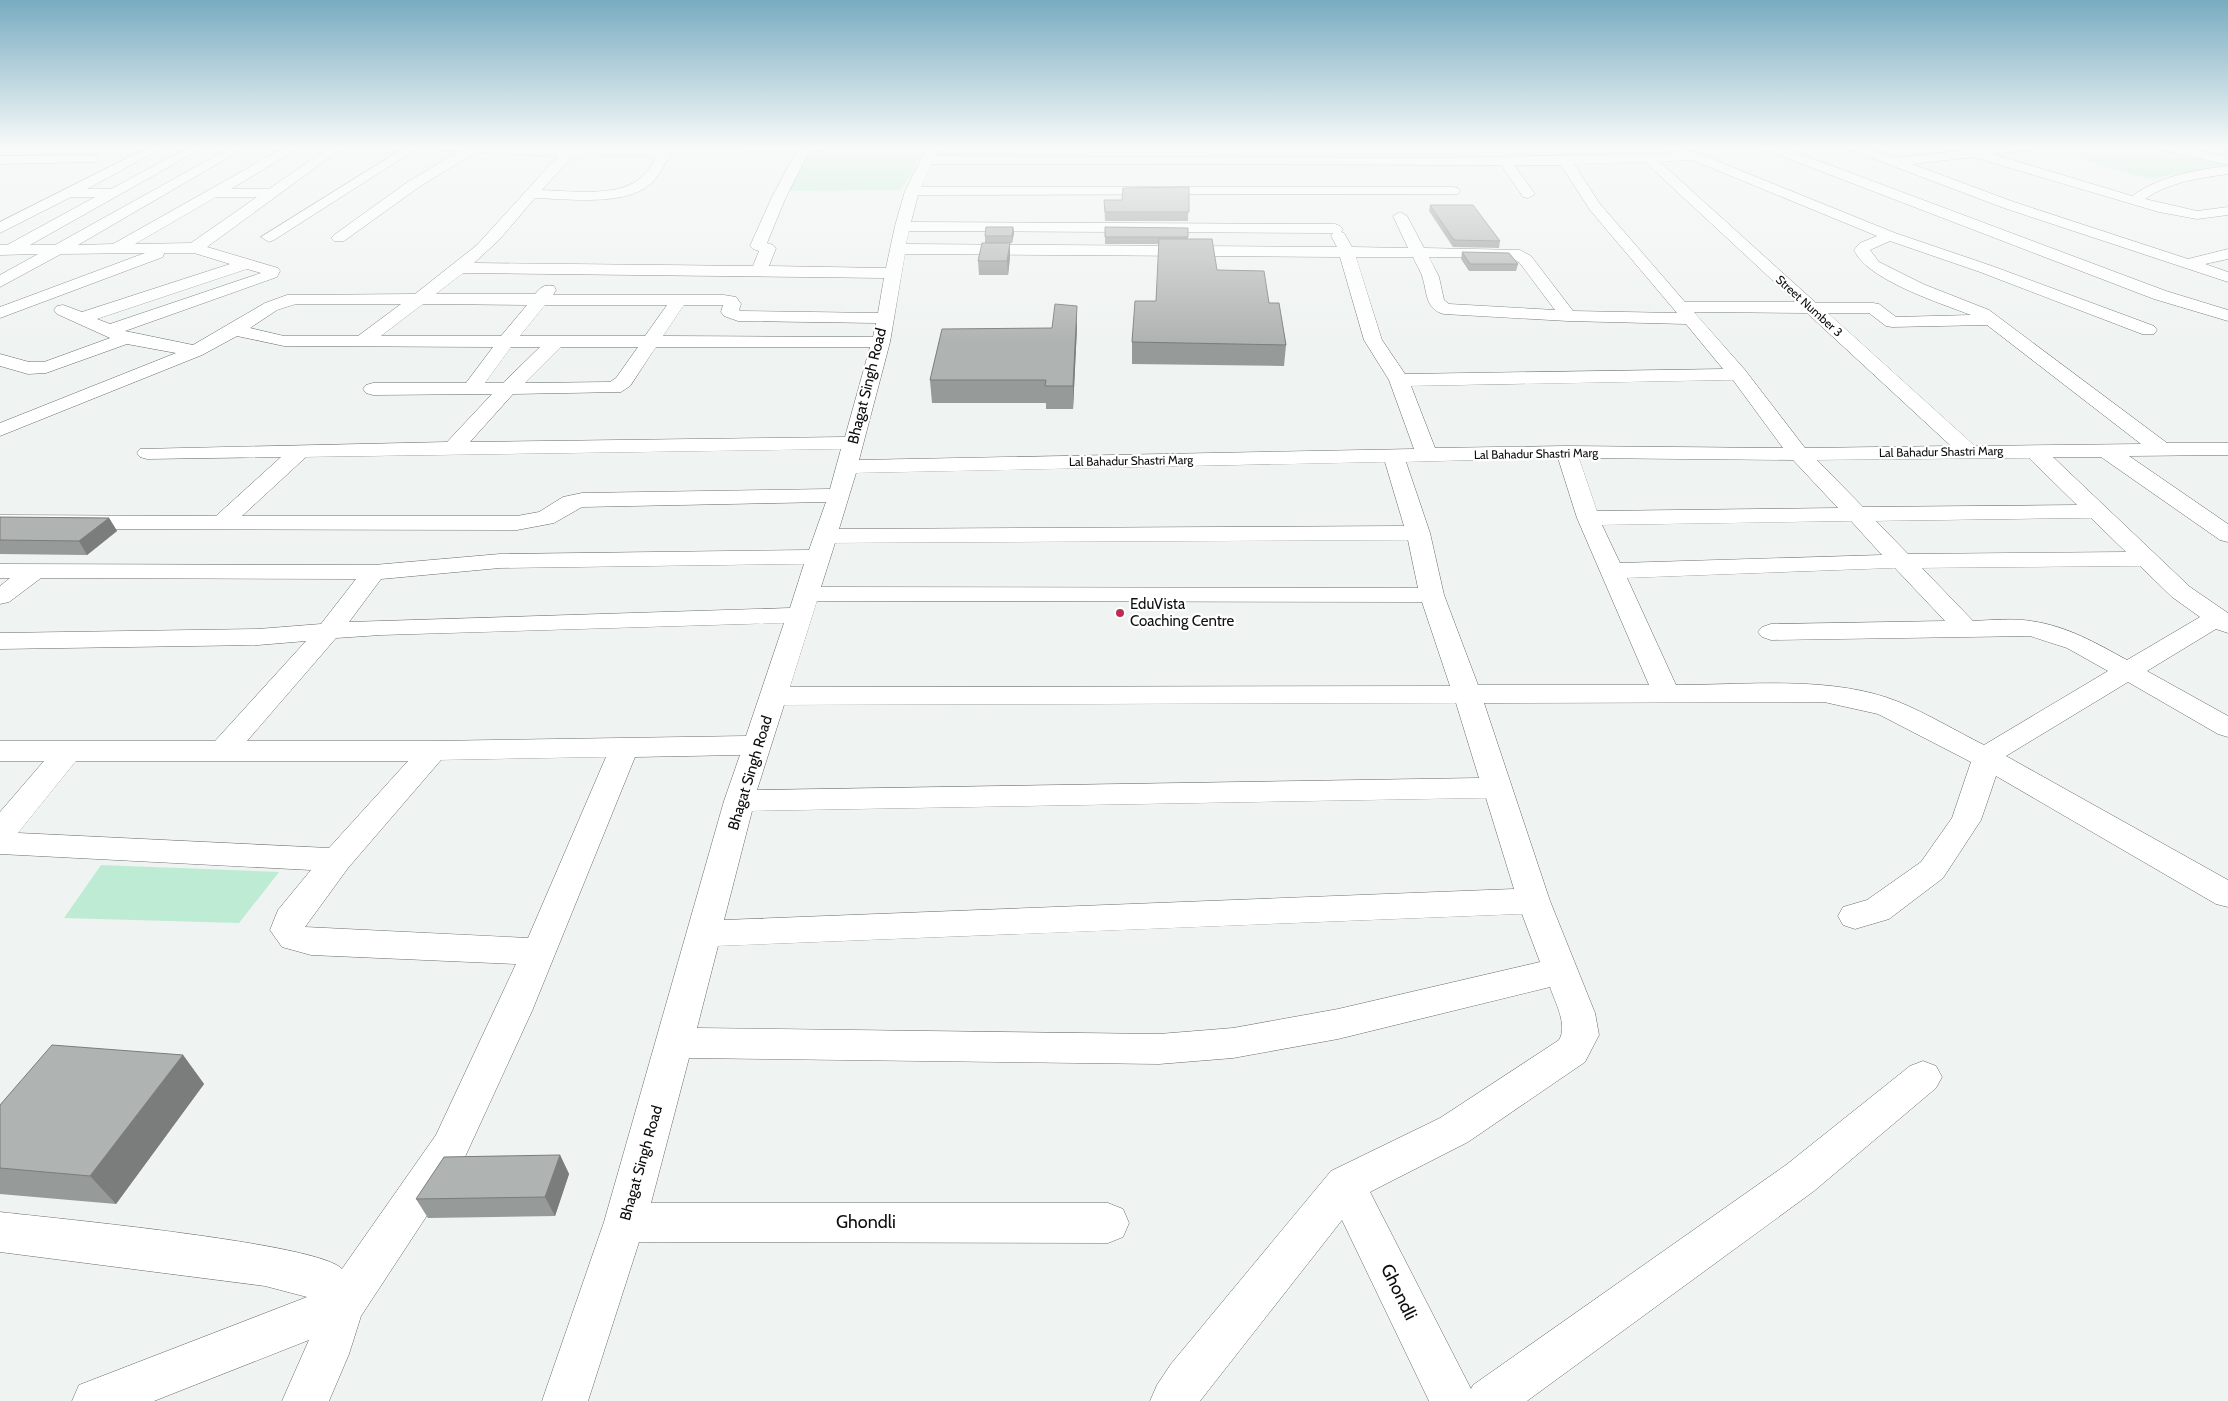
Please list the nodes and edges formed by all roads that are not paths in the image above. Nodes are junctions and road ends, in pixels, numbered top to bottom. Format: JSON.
{"nodes":[{"id":1,"x":32,"y":211,"type":"edge"},
{"id":2,"x":80,"y":211,"type":"edge"},
{"id":3,"x":127,"y":211,"type":"edge"},
{"id":4,"x":183,"y":211,"type":"edge"},
{"id":5,"x":246,"y":211,"type":"edge"},
{"id":6,"x":310,"y":211,"type":"edge"},
{"id":7,"x":376,"y":211,"type":"edge"},
{"id":8,"x":517,"y":211,"type":"edge"},
{"id":9,"x":773,"y":211,"type":"edge"},
{"id":10,"x":911,"y":211,"type":"edge"},
{"id":11,"x":1331,"y":211,"type":"edge"},
{"id":12,"x":1599,"y":211,"type":"edge"},
{"id":13,"x":1706,"y":211,"type":"edge"},
{"id":14,"x":1830,"y":211,"type":"edge"},
{"id":15,"x":1942,"y":211,"type":"edge"},
{"id":16,"x":2028,"y":211,"type":"edge"},
{"id":17,"x":2181,"y":211,"type":"edge"},
{"id":18,"x":2228,"y":212,"type":"edge"},
{"id":19,"x":1400,"y":216,"type":"dead end"},
{"id":20,"x":0,"y":228,"type":"edge"},
{"id":21,"x":1335,"y":230,"type":"junction"},
{"id":22,"x":1890,"y":236,"type":"junction"},
{"id":23,"x":269,"y":237,"type":"dead end"},
{"id":24,"x":339,"y":238,"type":"dead end"},
{"id":25,"x":2118,"y":243,"type":"junction"},
{"id":26,"x":172,"y":248,"type":"junction"},
{"id":27,"x":195,"y":248,"type":"junction"},
{"id":28,"x":117,"y":249,"type":"junction"},
{"id":29,"x":897,"y":249,"type":"junction"},
{"id":30,"x":5,"y":250,"type":"edge"},
{"id":31,"x":57,"y":250,"type":"junction"},
{"id":32,"x":1416,"y":251,"type":"junction"},
{"id":33,"x":1347,"y":252,"type":"junction"},
{"id":34,"x":2228,"y":254,"type":"edge"},
{"id":35,"x":2061,"y":256,"type":"junction"},
{"id":36,"x":245,"y":264,"type":"junction"},
{"id":37,"x":2183,"y":264,"type":"junction"},
{"id":38,"x":456,"y":268,"type":"junction"},
{"id":39,"x":570,"y":268,"type":"junction"},
{"id":40,"x":1986,"y":269,"type":"junction"},
{"id":41,"x":759,"y":270,"type":"junction"},
{"id":42,"x":110,"y":273,"type":"junction"},
{"id":43,"x":1960,"y":276,"type":"dead end"},
{"id":44,"x":2228,"y":278,"type":"edge"},
{"id":45,"x":1943,"y":281,"type":"dead end"},
{"id":46,"x":0,"y":282,"type":"edge"},
{"id":47,"x":170,"y":288,"type":"junction"},
{"id":48,"x":1917,"y":288,"type":"junction"},
{"id":49,"x":2228,"y":297,"type":"edge"},
{"id":50,"x":539,"y":299,"type":"junction"},
{"id":51,"x":679,"y":300,"type":"junction"},
{"id":52,"x":414,"y":301,"type":"junction"},
{"id":53,"x":2192,"y":305,"type":"junction"},
{"id":54,"x":1812,"y":309,"type":"junction"},
{"id":55,"x":63,"y":310,"type":"dead end"},
{"id":56,"x":1685,"y":313,"type":"junction"},
{"id":57,"x":0,"y":314,"type":"edge"},
{"id":58,"x":1568,"y":316,"type":"junction"},
{"id":59,"x":2228,"y":316,"type":"edge"},
{"id":60,"x":82,"y":318,"type":"junction"},
{"id":61,"x":1992,"y":320,"type":"junction"},
{"id":62,"x":235,"y":330,"type":"junction"},
{"id":63,"x":883,"y":330,"type":"junction"},
{"id":64,"x":118,"y":334,"type":"junction"},
{"id":65,"x":364,"y":340,"type":"junction"},
{"id":66,"x":506,"y":341,"type":"junction"},
{"id":67,"x":557,"y":341,"type":"junction"},
{"id":68,"x":650,"y":341,"type":"junction"},
{"id":69,"x":196,"y":351,"type":"junction"},
{"id":70,"x":0,"y":360,"type":"edge"},
{"id":71,"x":1738,"y":374,"type":"junction"},
{"id":72,"x":1399,"y":380,"type":"junction"},
{"id":73,"x":472,"y":388,"type":"junction"},
{"id":74,"x":373,"y":389,"type":"dead end"},
{"id":75,"x":508,"y":389,"type":"junction"},
{"id":76,"x":0,"y":430,"type":"edge"},
{"id":77,"x":2104,"y":449,"type":"junction"},
{"id":78,"x":2228,"y":449,"type":"edge"},
{"id":79,"x":452,"y":450,"type":"junction"},
{"id":80,"x":2033,"y":450,"type":"junction"},
{"id":81,"x":2162,"y":450,"type":"junction"},
{"id":82,"x":299,"y":452,"type":"junction"},
{"id":83,"x":1566,"y":452,"type":"junction"},
{"id":84,"x":1969,"y":452,"type":"junction"},
{"id":85,"x":147,"y":453,"type":"dead end"},
{"id":86,"x":1799,"y":454,"type":"junction"},
{"id":87,"x":849,"y":455,"type":"junction"},
{"id":88,"x":1394,"y":456,"type":"junction"},
{"id":89,"x":1427,"y":456,"type":"junction"},
{"id":90,"x":839,"y":495,"type":"junction"},
{"id":91,"x":2098,"y":511,"type":"junction"},
{"id":92,"x":1859,"y":514,"type":"junction"},
{"id":93,"x":1588,"y":518,"type":"junction"},
{"id":94,"x":0,"y":522,"type":"edge"},
{"id":95,"x":221,"y":523,"type":"junction"},
{"id":96,"x":1418,"y":533,"type":"junction"},
{"id":97,"x":2228,"y":535,"type":"edge"},
{"id":98,"x":822,"y":546,"type":"junction"},
{"id":99,"x":2149,"y":559,"type":"junction"},
{"id":100,"x":1902,"y":561,"type":"junction"},
{"id":101,"x":0,"y":571,"type":"edge"},
{"id":102,"x":36,"y":571,"type":"junction"},
{"id":103,"x":1611,"y":571,"type":"junction"},
{"id":104,"x":374,"y":572,"type":"junction"},
{"id":105,"x":1432,"y":596,"type":"junction"},
{"id":106,"x":0,"y":597,"type":"edge"},
{"id":107,"x":804,"y":605,"type":"junction"},
{"id":108,"x":2222,"y":621,"type":"edge"},
{"id":109,"x":1967,"y":628,"type":"junction"},
{"id":110,"x":328,"y":632,"type":"junction"},
{"id":111,"x":1771,"y":632,"type":"dead end"},
{"id":112,"x":0,"y":641,"type":"edge"},
{"id":113,"x":2128,"y":671,"type":"junction"},
{"id":114,"x":1467,"y":694,"type":"junction"},
{"id":115,"x":1668,"y":695,"type":"junction"},
{"id":116,"x":774,"y":696,"type":"junction"},
{"id":117,"x":2228,"y":728,"type":"edge"},
{"id":118,"x":757,"y":745,"type":"junction"},
{"id":119,"x":625,"y":746,"type":"junction"},
{"id":120,"x":224,"y":749,"type":"junction"},
{"id":121,"x":69,"y":750,"type":"junction"},
{"id":122,"x":0,"y":751,"type":"edge"},
{"id":123,"x":433,"y":751,"type":"junction"},
{"id":124,"x":1987,"y":758,"type":"junction"},
{"id":125,"x":1498,"y":788,"type":"junction"},
{"id":126,"x":739,"y":801,"type":"junction"},
{"id":127,"x":0,"y":833,"type":"edge"},
{"id":128,"x":0,"y":843,"type":"edge"},
{"id":129,"x":337,"y":860,"type":"junction"},
{"id":130,"x":2228,"y":895,"type":"edge"},
{"id":131,"x":1534,"y":901,"type":"junction"},
{"id":132,"x":1855,"y":916,"type":"dead end"},
{"id":133,"x":704,"y":934,"type":"junction"},
{"id":134,"x":539,"y":952,"type":"junction"},
{"id":135,"x":1561,"y":971,"type":"junction"},
{"id":136,"x":675,"y":1043,"type":"junction"},
{"id":137,"x":1924,"y":1078,"type":"dead end"},
{"id":138,"x":1345,"y":1184,"type":"junction"},
{"id":139,"x":625,"y":1222,"type":"junction"},
{"id":140,"x":1108,"y":1223,"type":"dead end"},
{"id":141,"x":0,"y":1232,"type":"edge"},
{"id":142,"x":343,"y":1305,"type":"junction"},
{"id":143,"x":95,"y":1401,"type":"edge"},
{"id":144,"x":305,"y":1401,"type":"edge"},
{"id":145,"x":565,"y":1401,"type":"edge"},
{"id":146,"x":1173,"y":1401,"type":"edge"},
{"id":147,"x":1453,"y":1401,"type":"edge"},
{"id":148,"x":1489,"y":1401,"type":"edge"}],
"edges":[{"from":1,"to":20,"type":"street"},
{"from":2,"to":30,"type":"street"},
{"from":3,"to":31,"type":"street"},
{"from":4,"to":28,"type":"street"},
{"from":5,"to":27,"type":"street"},
{"from":6,"to":23,"type":"street"},
{"from":7,"to":24,"type":"street"},
{"from":8,"to":38,"type":"street"},
{"from":9,"to":41,"type":"street"},
{"from":10,"to":29,"type":"street","name":"Bhagat Singh Road"},
{"from":11,"to":21,"type":"street"},
{"from":12,"to":56,"type":"street"},
{"from":13,"to":54,"type":"street","name":"Street Number 3"},
{"from":14,"to":22,"type":"street"},
{"from":15,"to":35,"type":"street"},
{"from":16,"to":25,"type":"street"},
{"from":17,"to":18,"type":"street"},
{"from":19,"to":32,"type":"street"},
{"from":21,"to":29,"type":"street"},
{"from":21,"to":33,"type":"street"},
{"from":22,"to":40,"type":"street"},
{"from":22,"to":48,"type":"street"},
{"from":25,"to":35,"type":"street"},
{"from":25,"to":37,"type":"street"},
{"from":26,"to":27,"type":"street"},
{"from":26,"to":28,"type":"street"},
{"from":26,"to":42,"type":"street"},
{"from":27,"to":36,"type":"street"},
{"from":28,"to":31,"type":"street"},
{"from":29,"to":33,"type":"street"},
{"from":29,"to":41,"type":"street"},
{"from":29,"to":63,"type":"street","name":"Bhagat Singh Road"},
{"from":30,"to":31,"type":"street"},
{"from":31,"to":46,"type":"street"},
{"from":32,"to":33,"type":"street"},
{"from":32,"to":58,"type":"street"},
{"from":32,"to":58,"type":"street"},
{"from":33,"to":72,"type":"street"},
{"from":34,"to":37,"type":"street"},
{"from":35,"to":40,"type":"street"},
{"from":35,"to":53,"type":"street"},
{"from":36,"to":47,"type":"street"},
{"from":36,"to":64,"type":"street"},
{"from":37,"to":44,"type":"street"},
{"from":38,"to":39,"type":"street"},
{"from":38,"to":52,"type":"street"},
{"from":39,"to":41,"type":"street"},
{"from":39,"to":50,"type":"street"},
{"from":40,"to":43,"type":"street"},
{"from":40,"to":53,"type":"street"},
{"from":42,"to":47,"type":"street"},
{"from":42,"to":57,"type":"street"},
{"from":45,"to":48,"type":"street"},
{"from":47,"to":60,"type":"street"},
{"from":48,"to":61,"type":"street"},
{"from":49,"to":53,"type":"street"},
{"from":50,"to":51,"type":"street"},
{"from":50,"to":52,"type":"street"},
{"from":50,"to":66,"type":"street"},
{"from":51,"to":63,"type":"street"},
{"from":51,"to":68,"type":"street"},
{"from":52,"to":62,"type":"street"},
{"from":52,"to":65,"type":"street"},
{"from":53,"to":59,"type":"street"},
{"from":54,"to":56,"type":"street"},
{"from":54,"to":61,"type":"street"},
{"from":54,"to":84,"type":"street","name":"Street Number 3"},
{"from":55,"to":60,"type":"street"},
{"from":56,"to":58,"type":"street"},
{"from":56,"to":71,"type":"street"},
{"from":60,"to":64,"type":"street"},
{"from":61,"to":81,"type":"street"},
{"from":62,"to":65,"type":"street"},
{"from":62,"to":69,"type":"street"},
{"from":63,"to":68,"type":"street"},
{"from":63,"to":87,"type":"street","name":"Bhagat Singh Road"},
{"from":64,"to":69,"type":"street"},
{"from":64,"to":70,"type":"street"},
{"from":65,"to":66,"type":"street"},
{"from":66,"to":67,"type":"street"},
{"from":66,"to":73,"type":"street"},
{"from":67,"to":68,"type":"street"},
{"from":67,"to":75,"type":"street"},
{"from":68,"to":75,"type":"street"},
{"from":69,"to":76,"type":"street"},
{"from":71,"to":72,"type":"street"},
{"from":71,"to":86,"type":"street"},
{"from":72,"to":89,"type":"street"},
{"from":73,"to":74,"type":"street"},
{"from":73,"to":75,"type":"street"},
{"from":75,"to":79,"type":"street"},
{"from":77,"to":80,"type":"street","name":"Lal Bahadur Shastri Marg"},
{"from":77,"to":81,"type":"street","name":"Lal Bahadur Shastri Marg"},
{"from":77,"to":97,"type":"street"},
{"from":78,"to":81,"type":"street","name":"Lal Bahadur Shastri Marg"},
{"from":79,"to":82,"type":"street","name":"Lal Bahadur Shastri Marg"},
{"from":79,"to":87,"type":"street","name":"Lal Bahadur Shastri Marg"},
{"from":80,"to":84,"type":"street","name":"Lal Bahadur Shastri Marg"},
{"from":80,"to":91,"type":"street"},
{"from":82,"to":85,"type":"street","name":"Lal Bahadur Shastri Marg"},
{"from":82,"to":95,"type":"street"},
{"from":83,"to":86,"type":"street","name":"Lal Bahadur Shastri Marg"},
{"from":83,"to":89,"type":"street","name":"Lal Bahadur Shastri Marg"},
{"from":83,"to":93,"type":"street"},
{"from":84,"to":86,"type":"street","name":"Lal Bahadur Shastri Marg"},
{"from":86,"to":92,"type":"street"},
{"from":87,"to":88,"type":"street","name":"Lal Bahadur Shastri Marg"},
{"from":87,"to":90,"type":"street","name":"Bhagat Singh Road"},
{"from":88,"to":89,"type":"street","name":"Lal Bahadur Shastri Marg"},
{"from":88,"to":96,"type":"street"},
{"from":90,"to":95,"type":"street"},
{"from":90,"to":98,"type":"street","name":"Bhagat Singh Road"},
{"from":91,"to":92,"type":"street"},
{"from":91,"to":99,"type":"street"},
{"from":92,"to":93,"type":"street"},
{"from":92,"to":100,"type":"street"},
{"from":93,"to":103,"type":"street"},
{"from":94,"to":95,"type":"street"},
{"from":96,"to":98,"type":"street"},
{"from":96,"to":105,"type":"street"},
{"from":98,"to":104,"type":"street"},
{"from":98,"to":107,"type":"street","name":"Bhagat Singh Road"},
{"from":99,"to":100,"type":"street"},
{"from":99,"to":108,"type":"street"},
{"from":100,"to":103,"type":"street"},
{"from":100,"to":109,"type":"street"},
{"from":101,"to":102,"type":"street"},
{"from":102,"to":104,"type":"street"},
{"from":102,"to":106,"type":"street"},
{"from":103,"to":115,"type":"street"},
{"from":104,"to":110,"type":"street"},
{"from":105,"to":107,"type":"street"},
{"from":105,"to":114,"type":"street"},
{"from":107,"to":110,"type":"street"},
{"from":107,"to":116,"type":"street","name":"Bhagat Singh Road"},
{"from":108,"to":113,"type":"street"},
{"from":109,"to":111,"type":"street"},
{"from":109,"to":113,"type":"street"},
{"from":110,"to":112,"type":"street"},
{"from":110,"to":120,"type":"street"},
{"from":113,"to":117,"type":"street"},
{"from":113,"to":124,"type":"street"},
{"from":114,"to":115,"type":"street"},
{"from":114,"to":116,"type":"street"},
{"from":114,"to":125,"type":"street"},
{"from":115,"to":124,"type":"street"},
{"from":116,"to":118,"type":"street","name":"Bhagat Singh Road"},
{"from":118,"to":119,"type":"street"},
{"from":118,"to":126,"type":"street","name":"Bhagat Singh Road"},
{"from":119,"to":123,"type":"street"},
{"from":119,"to":134,"type":"street"},
{"from":120,"to":121,"type":"street"},
{"from":120,"to":123,"type":"street"},
{"from":121,"to":122,"type":"street"},
{"from":121,"to":127,"type":"street"},
{"from":123,"to":129,"type":"street"},
{"from":124,"to":130,"type":"street"},
{"from":124,"to":132,"type":"street"},
{"from":125,"to":126,"type":"street"},
{"from":125,"to":131,"type":"street"},
{"from":126,"to":133,"type":"street","name":"Bhagat Singh Road"},
{"from":128,"to":129,"type":"street"},
{"from":129,"to":134,"type":"street"},
{"from":131,"to":133,"type":"street"},
{"from":131,"to":135,"type":"street"},
{"from":133,"to":136,"type":"street","name":"Bhagat Singh Road"},
{"from":134,"to":142,"type":"street"},
{"from":135,"to":136,"type":"street"},
{"from":135,"to":138,"type":"street"},
{"from":136,"to":139,"type":"street","name":"Bhagat Singh Road"},
{"from":137,"to":148,"type":"street"},
{"from":138,"to":146,"type":"street"},
{"from":138,"to":147,"type":"street","name":"Ghondli"},
{"from":139,"to":140,"type":"street","name":"Ghondli"},
{"from":139,"to":145,"type":"street","name":"Bhagat Singh Road"},
{"from":141,"to":142,"type":"street"},
{"from":142,"to":143,"type":"street"},
{"from":142,"to":144,"type":"street"}]}
